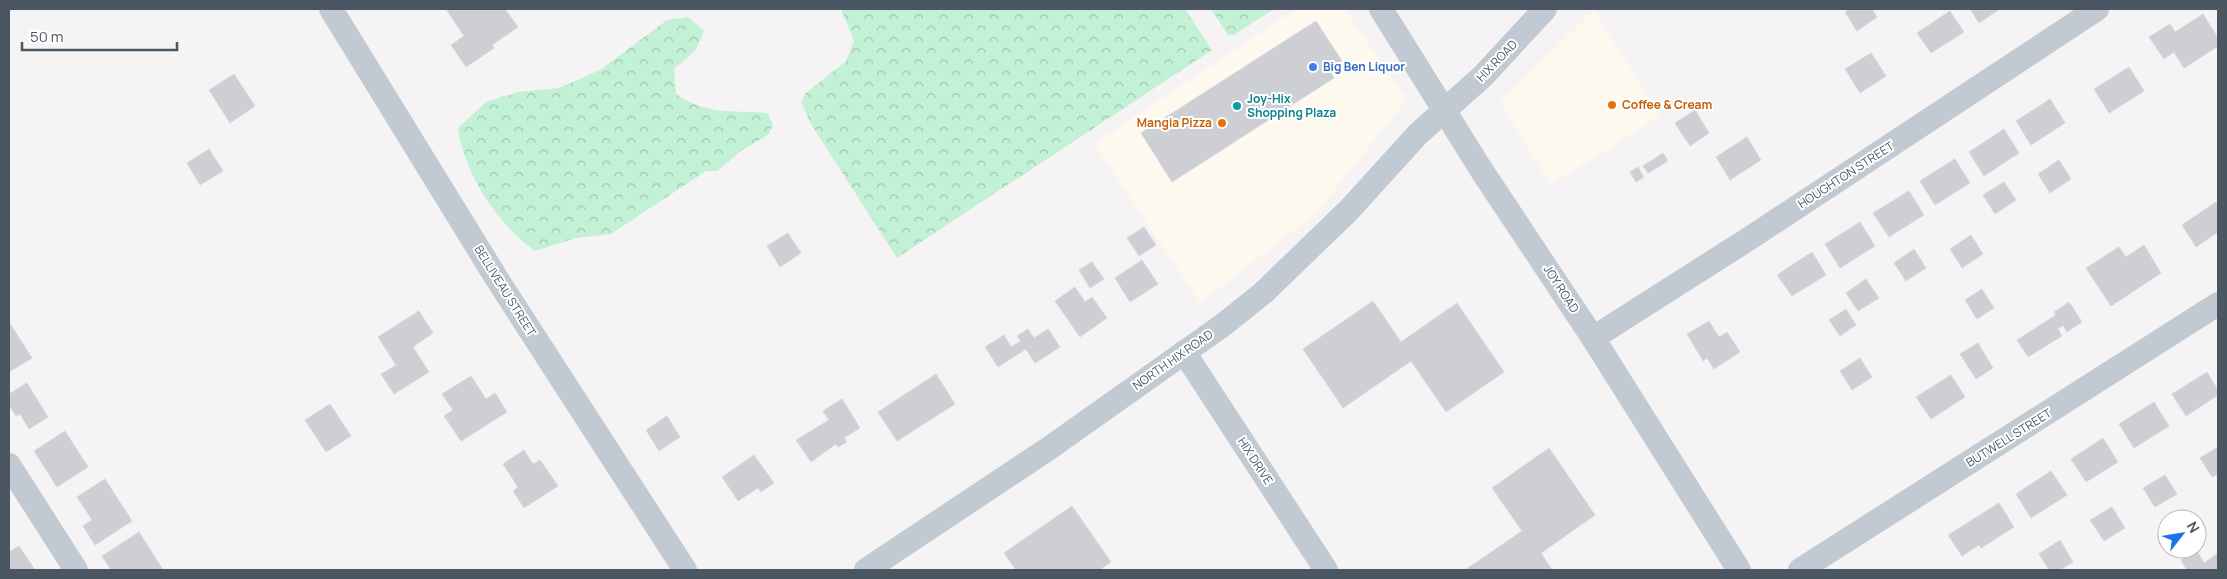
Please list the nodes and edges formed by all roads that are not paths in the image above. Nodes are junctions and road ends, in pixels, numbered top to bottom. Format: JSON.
{"nodes":[{"id":1,"x":331,"y":9,"type":"edge"},
{"id":2,"x":1381,"y":9,"type":"edge"},
{"id":3,"x":1545,"y":9,"type":"edge"},
{"id":4,"x":2097,"y":9,"type":"edge"},
{"id":5,"x":1446,"y":110,"type":"junction"},
{"id":6,"x":2218,"y":304,"type":"edge"},
{"id":7,"x":1593,"y":338,"type":"junction"},
{"id":8,"x":1184,"y":352,"type":"junction"},
{"id":9,"x":9,"y":465,"type":"edge"},
{"id":10,"x":76,"y":570,"type":"edge"},
{"id":11,"x":685,"y":570,"type":"edge"},
{"id":12,"x":866,"y":570,"type":"edge"},
{"id":13,"x":1326,"y":570,"type":"edge"},
{"id":14,"x":1739,"y":570,"type":"edge"},
{"id":15,"x":1800,"y":570,"type":"edge"}],
"edges":[{"from":1,"to":11,"type":"street","name":"BELLIVEAU STREET"},
{"from":2,"to":5,"type":"street","name":"JOY ROAD"},
{"from":3,"to":5,"type":"street","name":"HIX ROAD"},
{"from":4,"to":7,"type":"street","name":"HOUGHTON STREET"},
{"from":5,"to":7,"type":"street","name":"JOY ROAD"},
{"from":5,"to":8,"type":"street","name":"NORTH HIX ROAD"},
{"from":6,"to":15,"type":"street","name":"BUTWELL STREET"},
{"from":7,"to":14,"type":"street","name":"JOY ROAD"},
{"from":8,"to":12,"type":"street","name":"NORTH HIX ROAD"},
{"from":8,"to":13,"type":"street","name":"HIX DRIVE"},
{"from":9,"to":10,"type":"street"}]}
